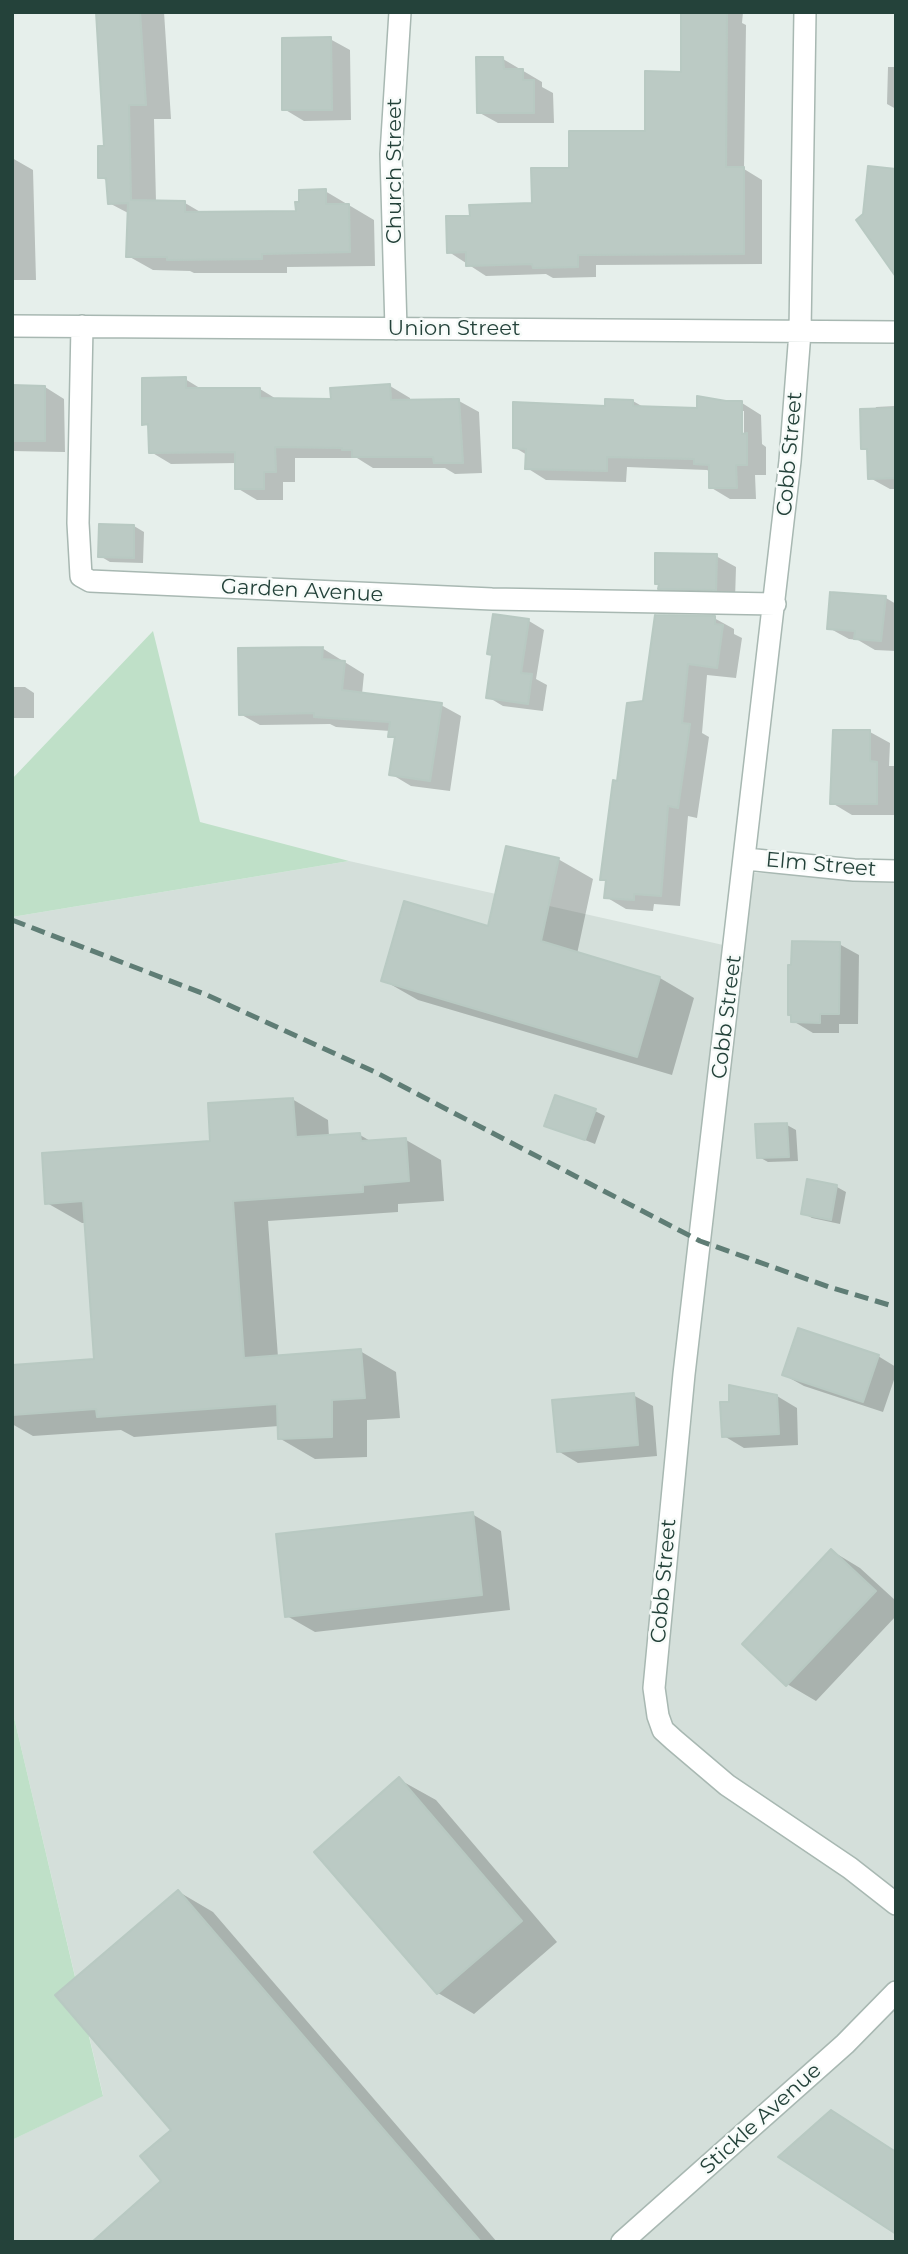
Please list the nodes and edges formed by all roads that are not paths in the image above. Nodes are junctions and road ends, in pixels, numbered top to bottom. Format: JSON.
{"nodes":[{"id":1,"x":400,"y":12,"type":"edge"},
{"id":2,"x":805,"y":12,"type":"edge"},
{"id":3,"x":12,"y":326,"type":"edge"},
{"id":4,"x":82,"y":326,"type":"junction"},
{"id":5,"x":396,"y":329,"type":"junction"},
{"id":6,"x":800,"y":332,"type":"junction"},
{"id":7,"x":896,"y":332,"type":"edge"},
{"id":8,"x":775,"y":604,"type":"junction"},
{"id":9,"x":746,"y":859,"type":"junction"},
{"id":10,"x":896,"y":871,"type":"edge"},
{"id":11,"x":896,"y":1904,"type":"edge"},
{"id":12,"x":896,"y":1992,"type":"edge"},
{"id":13,"x":622,"y":2242,"type":"edge"}],
"edges":[{"from":1,"to":5,"type":"street","name":"Church Street"},
{"from":2,"to":6,"type":"street","name":"Cobb Street"},
{"from":3,"to":4,"type":"street","name":"Union Street"},
{"from":4,"to":5,"type":"street","name":"Union Street"},
{"from":4,"to":8,"type":"street","name":"Garden Avenue"},
{"from":5,"to":6,"type":"street","name":"Union Street"},
{"from":6,"to":7,"type":"street","name":"Union Street"},
{"from":6,"to":8,"type":"street","name":"Cobb Street"},
{"from":8,"to":9,"type":"street","name":"Cobb Street"},
{"from":9,"to":10,"type":"street","name":"Elm Street"},
{"from":9,"to":11,"type":"street","name":"Cobb Street"},
{"from":12,"to":13,"type":"street","name":"Stickle Avenue"}]}
